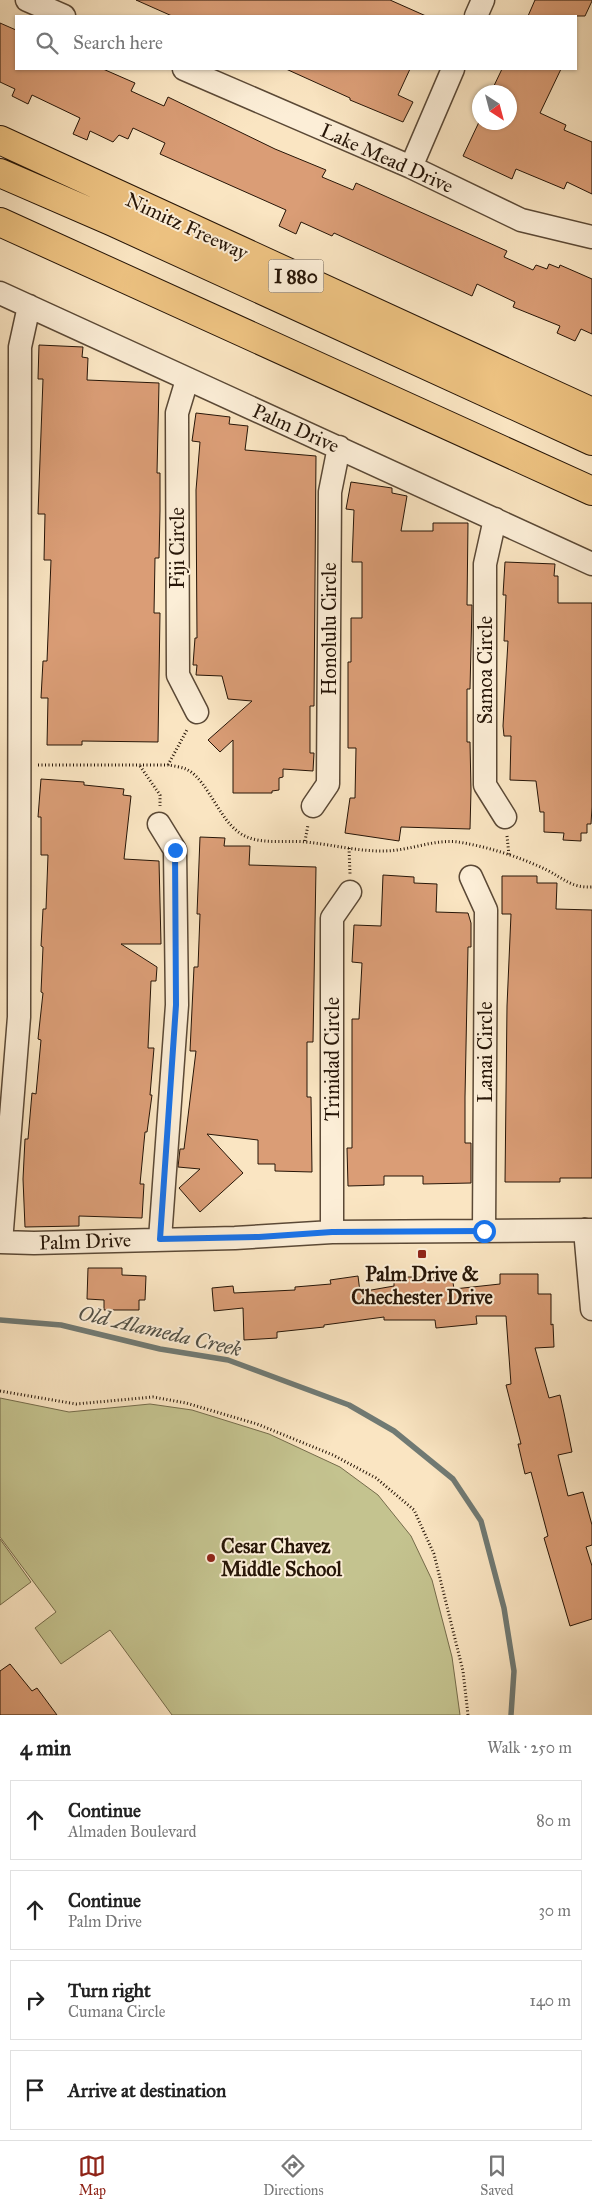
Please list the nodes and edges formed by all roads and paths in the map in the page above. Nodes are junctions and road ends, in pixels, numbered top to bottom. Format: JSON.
{"nodes":[{"id":1,"x":27,"y":0,"type":"edge"},
{"id":2,"x":62,"y":15,"type":"edge"},
{"id":3,"x":186,"y":70,"type":"edge"},
{"id":4,"x":453,"y":70,"type":"edge"},
{"id":5,"x":0,"y":140,"type":"edge"},
{"id":6,"x":410,"y":167,"type":"junction"},
{"id":7,"x":0,"y":173,"type":"edge"},
{"id":8,"x":0,"y":222,"type":"edge"},
{"id":9,"x":592,"y":237,"type":"edge"},
{"id":10,"x":0,"y":293,"type":"edge"},
{"id":11,"x":29,"y":306,"type":"junction"},
{"id":12,"x":187,"y":380,"type":"junction"},
{"id":13,"x":592,"y":412,"type":"edge"},
{"id":14,"x":592,"y":441,"type":"edge"},
{"id":15,"x":339,"y":448,"type":"junction"},
{"id":16,"x":592,"y":491,"type":"edge"},
{"id":17,"x":495,"y":519,"type":"junction"},
{"id":18,"x":592,"y":564,"type":"edge"},
{"id":19,"x":197,"y":712,"type":"joint"},
{"id":20,"x":168,"y":765,"type":"dead end"},
{"id":21,"x":139,"y":766,"type":"dead end"},
{"id":22,"x":313,"y":806,"type":"dead end"},
{"id":23,"x":505,"y":816,"type":"dead end"},
{"id":24,"x":159,"y":824,"type":"joint"},
{"id":25,"x":471,"y":877,"type":"dead end"},
{"id":26,"x":350,"y":892,"type":"dead end"},
{"id":27,"x":588,"y":1230,"type":"edge"},
{"id":28,"x":484,"y":1231,"type":"junction"},
{"id":29,"x":332,"y":1232,"type":"junction"},
{"id":30,"x":160,"y":1239,"type":"junction"},
{"id":31,"x":1,"y":1242,"type":"edge"},
{"id":32,"x":592,"y":1309,"type":"edge"},
{"id":33,"x":0,"y":1391,"type":"edge"},
{"id":34,"x":468,"y":1715,"type":"edge"}],
"edges":[{"from":1,"to":2,"type":"street"},
{"from":3,"to":6,"type":"street","name":"Lake Mead Drive"},
{"from":4,"to":6,"type":"street"},
{"from":5,"to":13,"type":"highway","name":"Nimitz Freeway","number":"I 880"},
{"from":6,"to":9,"type":"street","name":"Lake Mead Drive"},
{"from":7,"to":14,"type":"highway","number":"I 880"},
{"from":8,"to":16,"type":"highway"},
{"from":10,"to":11,"type":"street","name":"Palm Drive"},
{"from":11,"to":12,"type":"street","name":"Palm Drive"},
{"from":11,"to":31,"type":"street"},
{"from":12,"to":15,"type":"street","name":"Palm Drive"},
{"from":12,"to":19,"type":"street","name":"Fiji Circle"},
{"from":15,"to":17,"type":"street","name":"Palm Drive"},
{"from":15,"to":22,"type":"street","name":"Honolulu Circle"},
{"from":17,"to":18,"type":"street","name":"Palm Drive"},
{"from":17,"to":23,"type":"street","name":"Samoa Circle"},
{"from":19,"to":20,"type":"path"},
{"from":21,"to":24,"type":"path"},
{"from":24,"to":30,"type":"street"},
{"from":25,"to":28,"type":"street","name":"Lanai Circle"},
{"from":26,"to":29,"type":"street","name":"Trinidad Circle"},
{"from":27,"to":28,"type":"street","name":"Palm Drive"},
{"from":27,"to":32,"type":"street"},
{"from":28,"to":29,"type":"street","name":"Palm Drive"},
{"from":29,"to":30,"type":"street","name":"Palm Drive"},
{"from":30,"to":31,"type":"street","name":"Palm Drive"},
{"from":33,"to":34,"type":"path"}]}
